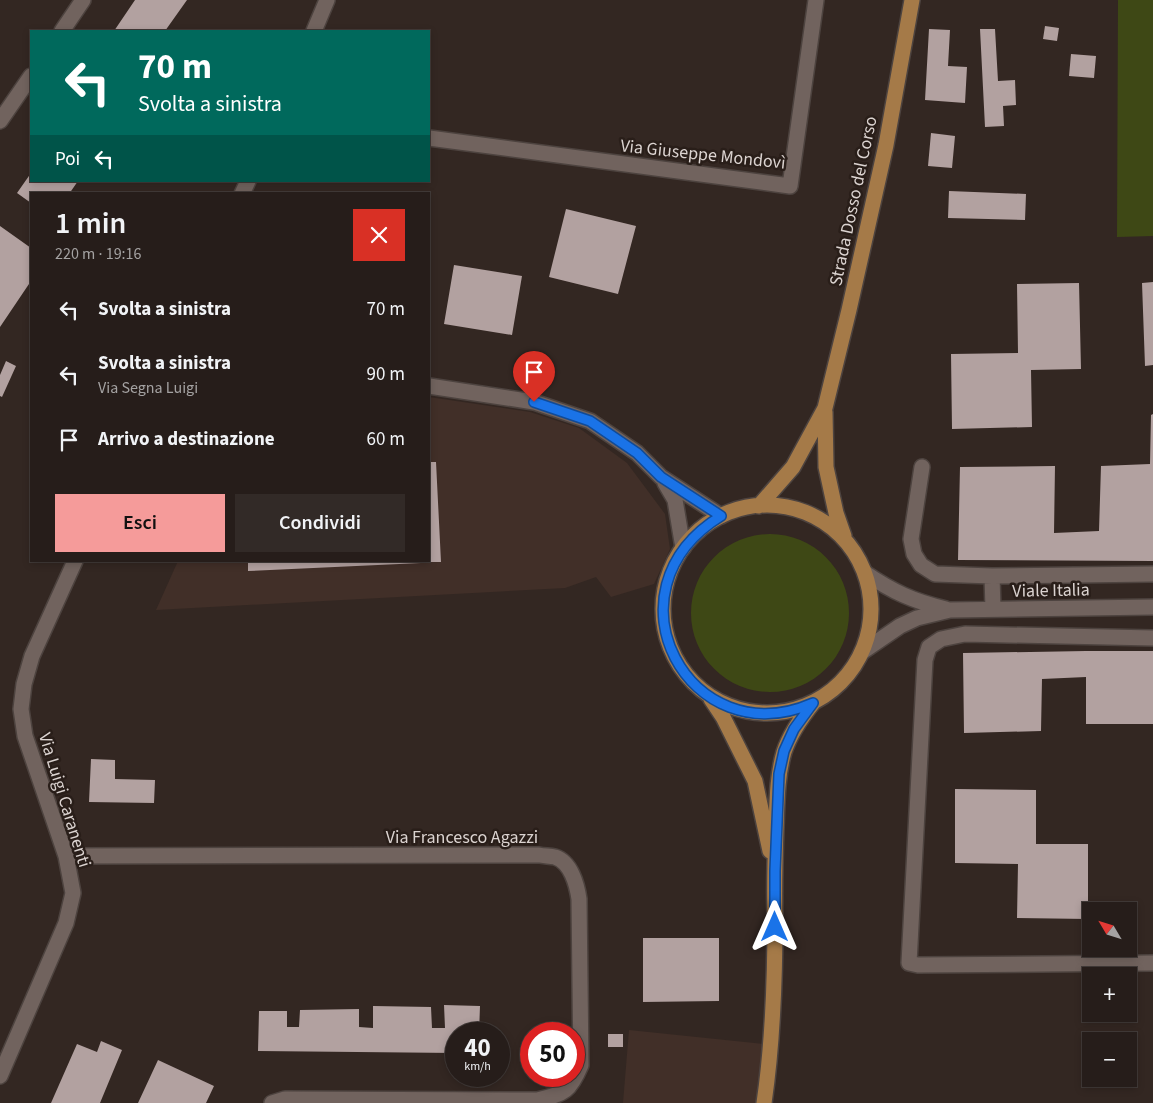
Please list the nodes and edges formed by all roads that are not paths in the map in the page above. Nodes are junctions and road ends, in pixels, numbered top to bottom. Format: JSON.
{"nodes":[{"id":1,"x":83,"y":0,"type":"edge"},
{"id":2,"x":327,"y":0,"type":"edge"},
{"id":3,"x":816,"y":0,"type":"edge"},
{"id":4,"x":912,"y":0,"type":"edge"},
{"id":5,"x":63,"y":30,"type":"edge"},
{"id":6,"x":314,"y":30,"type":"edge"},
{"id":7,"x":30,"y":77,"type":"edge"},
{"id":8,"x":1,"y":118,"type":"edge"},
{"id":9,"x":430,"y":138,"type":"edge"},
{"id":10,"x":430,"y":386,"type":"edge"},
{"id":11,"x":825,"y":408,"type":"junction"},
{"id":12,"x":922,"y":467,"type":"dead end"},
{"id":13,"x":661,"y":477,"type":"junction"},
{"id":14,"x":759,"y":506,"type":"junction"},
{"id":15,"x":721,"y":516,"type":"junction"},
{"id":16,"x":845,"y":540,"type":"junction"},
{"id":17,"x":683,"y":548,"type":"junction"},
{"id":18,"x":75,"y":562,"type":"edge"},
{"id":19,"x":865,"y":573,"type":"junction"},
{"id":20,"x":1153,"y":574,"type":"edge"},
{"id":21,"x":992,"y":576,"type":"junction"},
{"id":22,"x":1153,"y":607,"type":"edge"},
{"id":23,"x":993,"y":609,"type":"junction"},
{"id":24,"x":950,"y":610,"type":"junction"},
{"id":25,"x":1153,"y":638,"type":"edge"},
{"id":26,"x":862,"y":652,"type":"junction"},
{"id":27,"x":708,"y":696,"type":"junction"},
{"id":28,"x":813,"y":703,"type":"junction"},
{"id":29,"x":66,"y":856,"type":"junction"},
{"id":30,"x":775,"y":871,"type":"junction"},
{"id":31,"x":1153,"y":963,"type":"edge"},
{"id":32,"x":0,"y":1076,"type":"edge"},
{"id":33,"x":272,"y":1103,"type":"edge"},
{"id":34,"x":764,"y":1103,"type":"edge"}],
"edges":[{"from":1,"to":5,"type":"street"},
{"from":2,"to":6,"type":"street"},
{"from":3,"to":9,"type":"street","name":"Via Giuseppe Mondovì"},
{"from":4,"to":11,"type":"main road","name":"Strada Dosso del Corso"},
{"from":7,"to":8,"type":"street"},
{"from":10,"to":13,"type":"street"},
{"from":11,"to":14,"type":"main road","name":"Strada Dosso del Corso"},
{"from":11,"to":16,"type":"main road","name":"Strada Dosso del Corso"},
{"from":12,"to":21,"type":"street"},
{"from":13,"to":15,"type":"street"},
{"from":13,"to":17,"type":"street"},
{"from":14,"to":15,"type":"main road"},
{"from":14,"to":16,"type":"main road"},
{"from":15,"to":17,"type":"main road"},
{"from":16,"to":19,"type":"main road"},
{"from":17,"to":27,"type":"main road"},
{"from":18,"to":29,"type":"street","name":"Via Luigi Caranenti"},
{"from":19,"to":24,"type":"street","name":"Viale Italia"},
{"from":19,"to":26,"type":"main road"},
{"from":20,"to":21,"type":"street"},
{"from":21,"to":23,"type":"street"},
{"from":22,"to":23,"type":"street","name":"Viale Italia"},
{"from":23,"to":24,"type":"street","name":"Viale Italia"},
{"from":24,"to":26,"type":"street","name":"Viale Italia"},
{"from":25,"to":31,"type":"street"},
{"from":26,"to":28,"type":"main road"},
{"from":27,"to":28,"type":"main road"},
{"from":27,"to":30,"type":"main road"},
{"from":28,"to":30,"type":"main road"},
{"from":29,"to":32,"type":"street","name":"Via Luigi Caranenti"},
{"from":29,"to":33,"type":"street","name":"Via Francesco Agazzi"},
{"from":30,"to":34,"type":"main road"}]}
